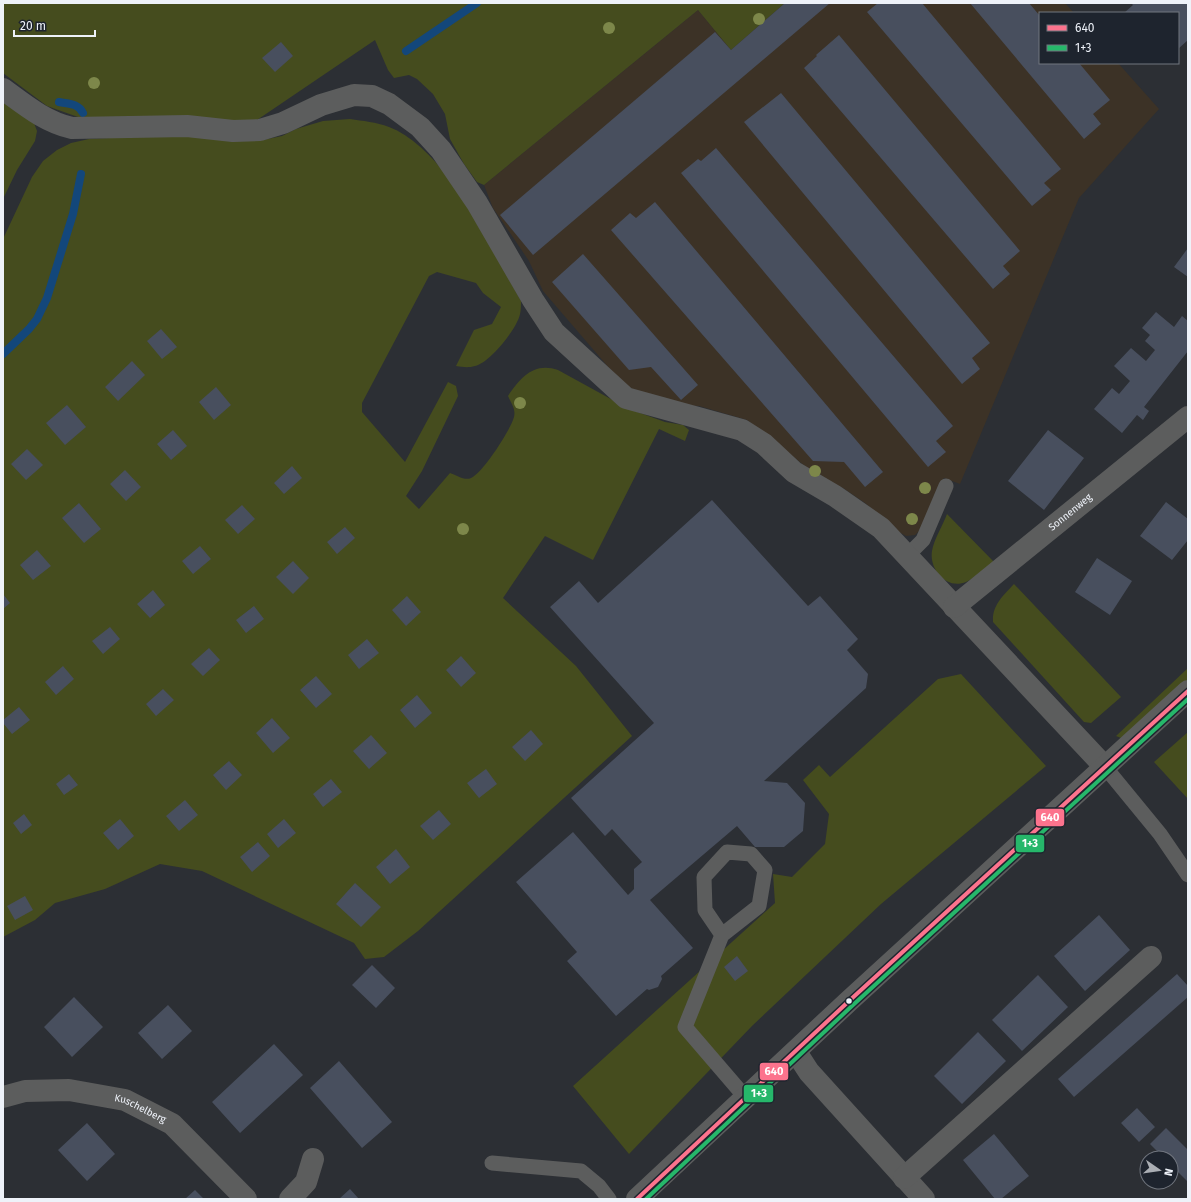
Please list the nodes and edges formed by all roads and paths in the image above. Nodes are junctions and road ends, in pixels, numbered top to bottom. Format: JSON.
{"nodes":[{"id":1,"x":3,"y":89,"type":"edge"},
{"id":2,"x":1188,"y":417,"type":"edge"},
{"id":3,"x":946,"y":486,"type":"dead end"},
{"id":4,"x":907,"y":556,"type":"junction"},
{"id":5,"x":954,"y":607,"type":"junction"},
{"id":6,"x":1188,"y":691,"type":"edge"},
{"id":7,"x":1105,"y":767,"type":"junction"},
{"id":8,"x":1188,"y":875,"type":"edge"},
{"id":9,"x":722,"y":935,"type":"junction"},
{"id":10,"x":1151,"y":957,"type":"dead end"},
{"id":11,"x":796,"y":1052,"type":"junction"},
{"id":12,"x":3,"y":1097,"type":"edge"},
{"id":13,"x":746,"y":1098,"type":"junction"},
{"id":14,"x":312,"y":1159,"type":"dead end"},
{"id":15,"x":492,"y":1163,"type":"dead end"},
{"id":16,"x":904,"y":1178,"type":"junction"},
{"id":17,"x":246,"y":1199,"type":"edge"},
{"id":18,"x":290,"y":1199,"type":"edge"},
{"id":19,"x":609,"y":1199,"type":"edge"},
{"id":20,"x":637,"y":1199,"type":"edge"},
{"id":21,"x":924,"y":1199,"type":"edge"}],
"edges":[{"from":1,"to":4,"type":"street"},
{"from":2,"to":5,"type":"street","name":"Sonnenweg"},
{"from":3,"to":4,"type":"lane"},
{"from":4,"to":5,"type":"street"},
{"from":5,"to":7,"type":"street"},
{"from":6,"to":7,"type":"street"},
{"from":7,"to":8,"type":"lane"},
{"from":7,"to":11,"type":"street"},
{"from":9,"to":9,"type":"lane"},
{"from":9,"to":13,"type":"lane"},
{"from":10,"to":16,"type":"street"},
{"from":11,"to":13,"type":"street"},
{"from":11,"to":16,"type":"street"},
{"from":12,"to":17,"type":"street","name":"Kuschelberg"},
{"from":13,"to":20,"type":"street"},
{"from":14,"to":18,"type":"street"},
{"from":15,"to":19,"type":"lane"},
{"from":16,"to":21,"type":"street"}]}
